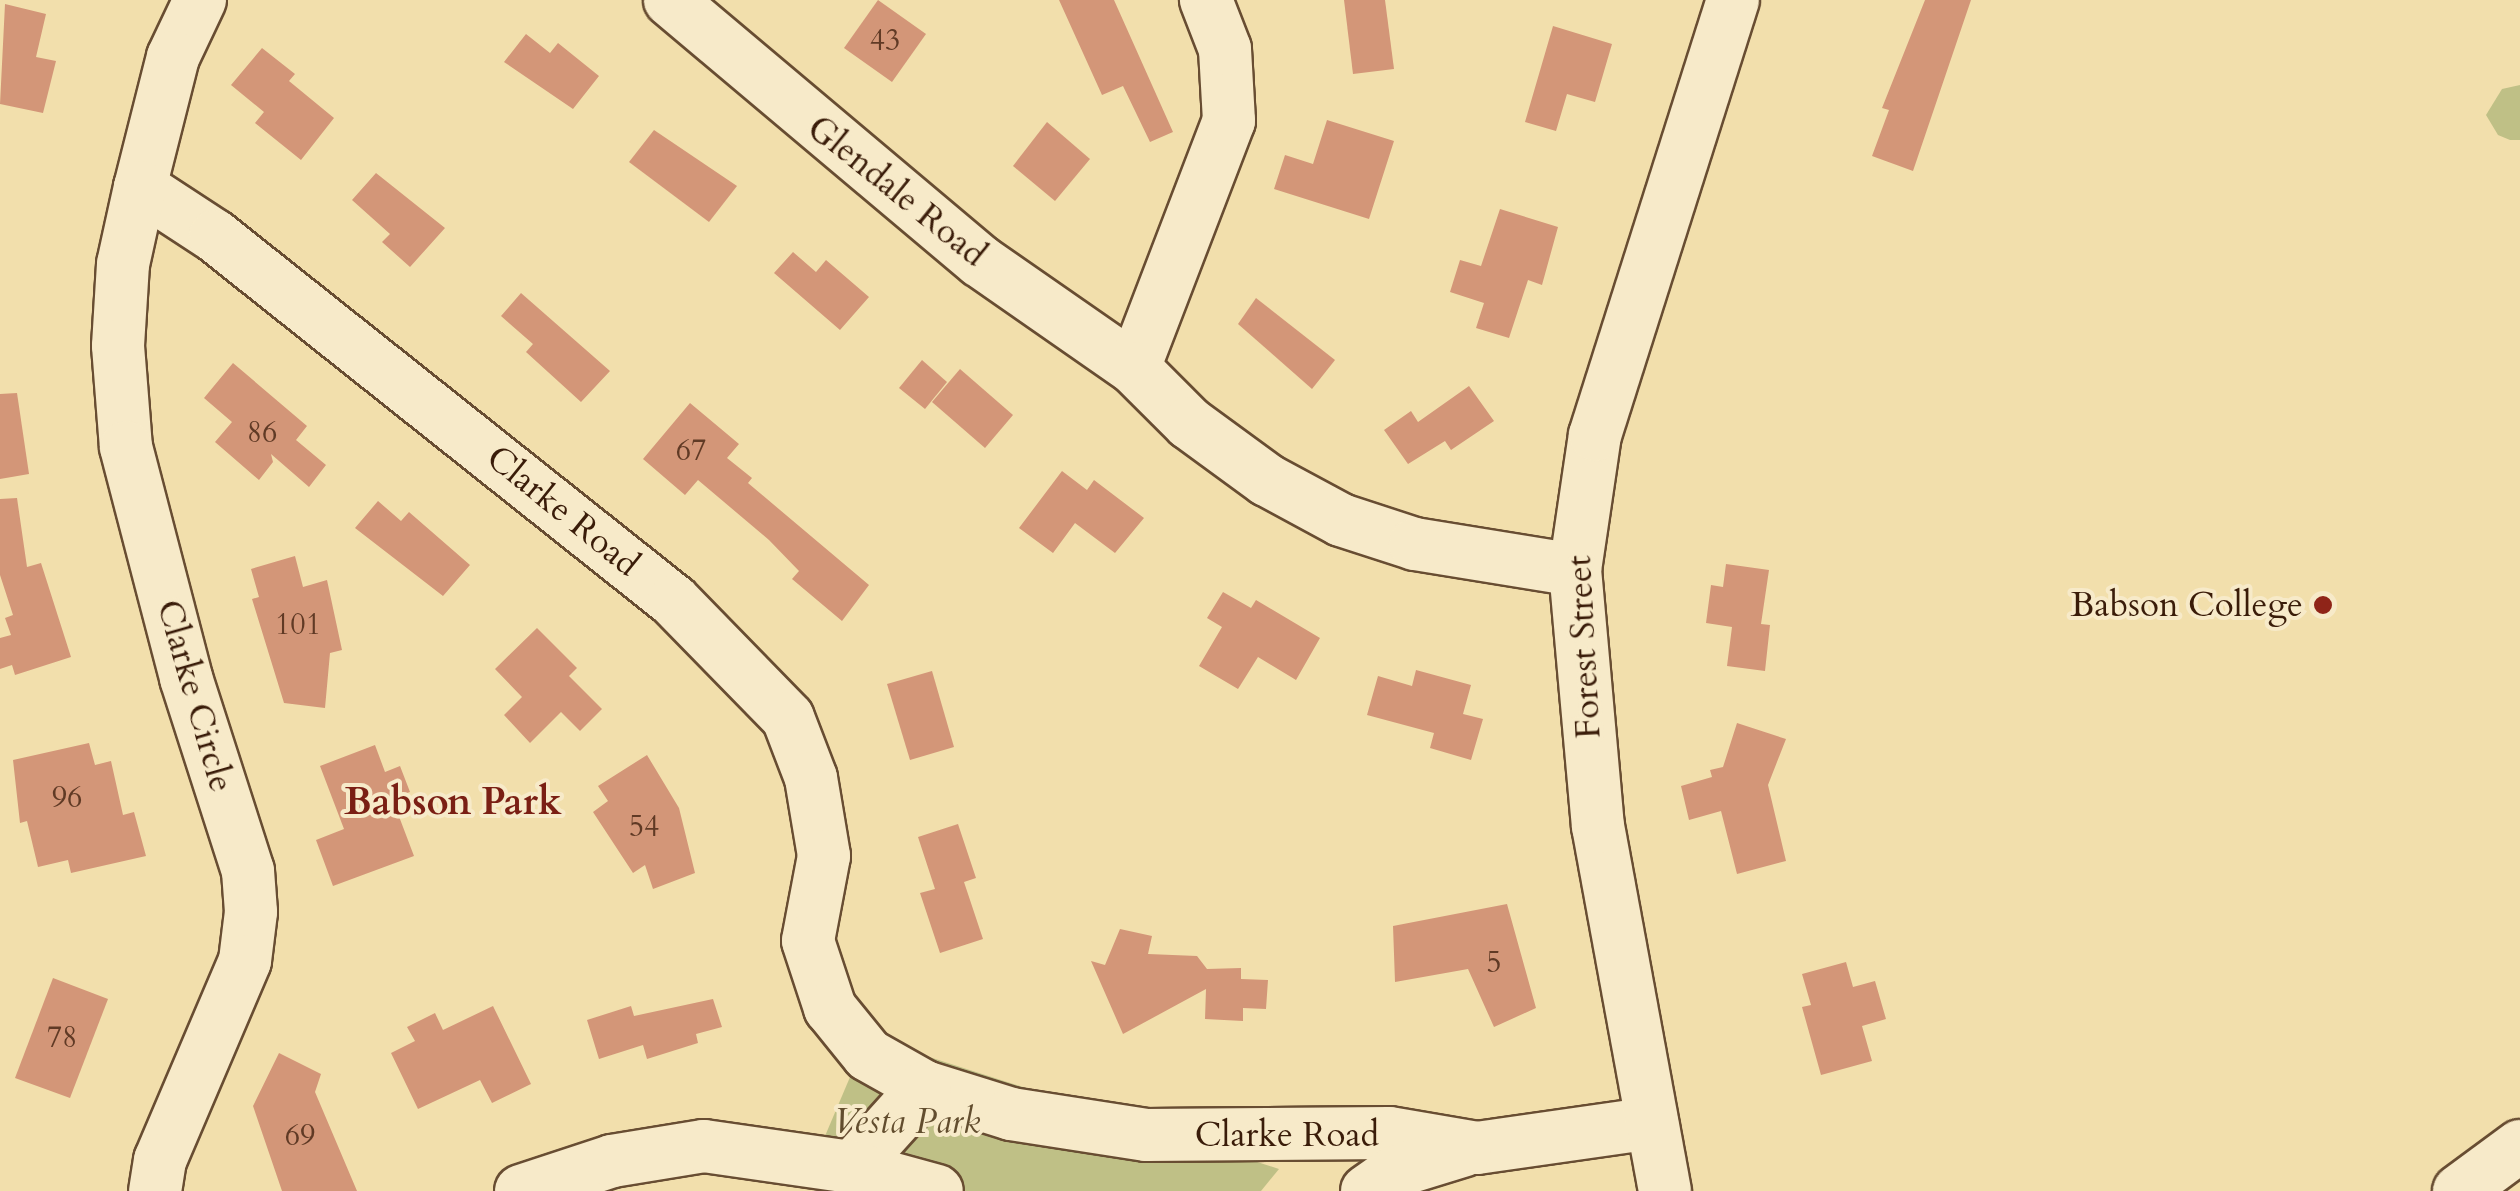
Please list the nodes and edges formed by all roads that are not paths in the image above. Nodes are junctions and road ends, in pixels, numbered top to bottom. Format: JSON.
{"nodes":[{"id":1,"x":200,"y":0,"type":"edge"},
{"id":2,"x":670,"y":0,"type":"edge"},
{"id":3,"x":1206,"y":0,"type":"edge"},
{"id":4,"x":1733,"y":0,"type":"edge"},
{"id":5,"x":140,"y":187,"type":"junction"},
{"id":6,"x":1134,"y":368,"type":"junction"},
{"id":7,"x":1575,"y":570,"type":"junction"},
{"id":8,"x":925,"y":1087,"type":"junction"},
{"id":9,"x":1652,"y":1124,"type":"junction"},
{"id":10,"x":2520,"y":1146,"type":"edge"},
{"id":11,"x":1477,"y":1148,"type":"junction"},
{"id":12,"x":852,"y":1168,"type":"junction"},
{"id":13,"x":154,"y":1191,"type":"edge"},
{"id":14,"x":521,"y":1191,"type":"edge"},
{"id":15,"x":937,"y":1191,"type":"edge"},
{"id":16,"x":1367,"y":1191,"type":"edge"},
{"id":17,"x":1665,"y":1191,"type":"edge"},
{"id":18,"x":2459,"y":1191,"type":"edge"}],
"edges":[{"from":1,"to":5,"type":"street"},
{"from":2,"to":6,"type":"street","name":"Glendale Road"},
{"from":3,"to":6,"type":"street"},
{"from":4,"to":7,"type":"street","name":"Forest Street"},
{"from":5,"to":8,"type":"street","name":"Clarke Road"},
{"from":5,"to":13,"type":"street","name":"Clarke Circle"},
{"from":6,"to":7,"type":"street","name":"Glendale Road"},
{"from":7,"to":9,"type":"street","name":"Forest Street"},
{"from":8,"to":11,"type":"street","name":"Clarke Road"},
{"from":8,"to":12,"type":"street"},
{"from":9,"to":11,"type":"street","name":"Clarke Road"},
{"from":9,"to":17,"type":"street","name":"Forest Street"},
{"from":10,"to":18,"type":"street"},
{"from":11,"to":16,"type":"street"},
{"from":12,"to":14,"type":"street"},
{"from":12,"to":15,"type":"street"}]}
